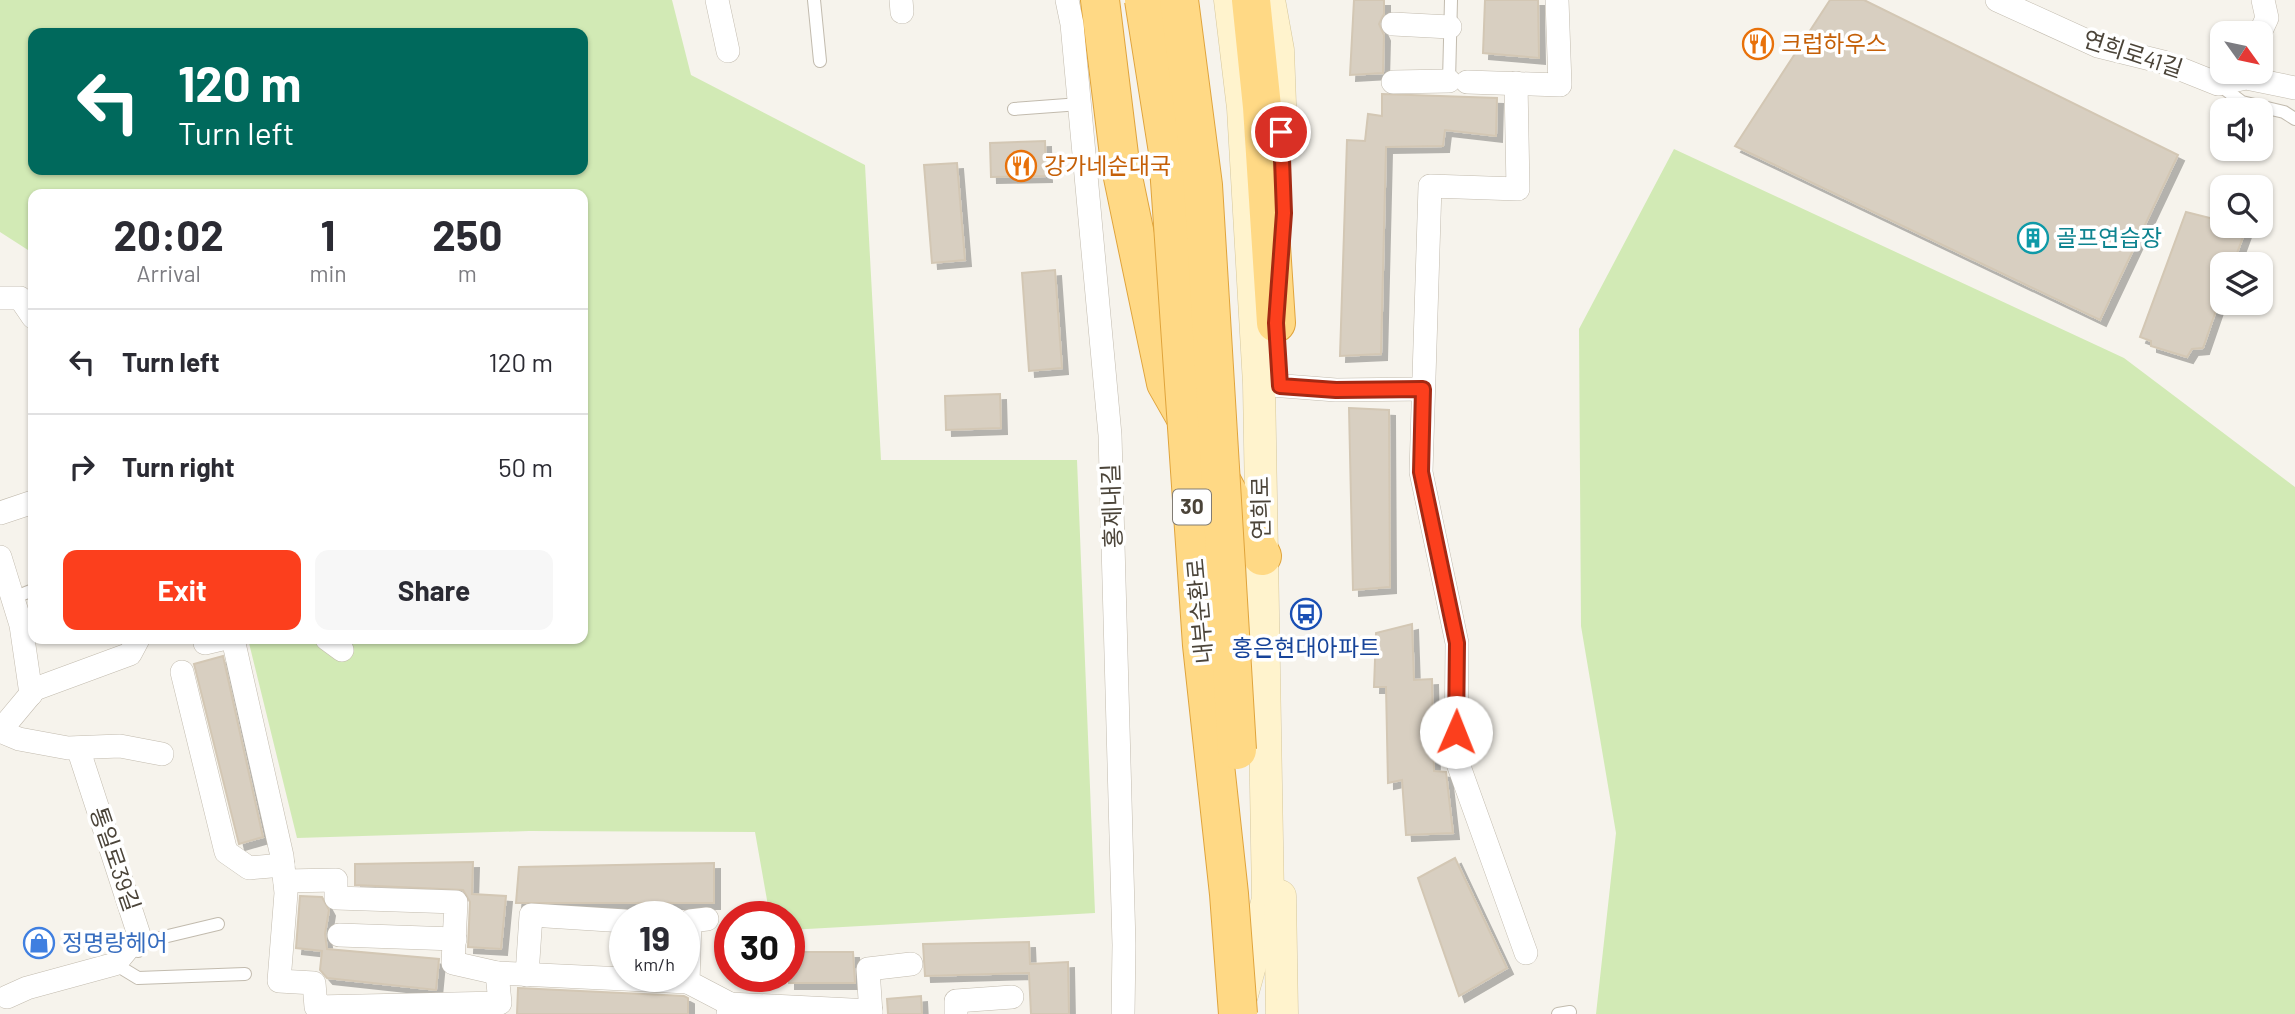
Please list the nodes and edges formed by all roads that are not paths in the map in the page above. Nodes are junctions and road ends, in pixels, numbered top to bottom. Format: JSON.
{"nodes":[{"id":1,"x":717,"y":0,"type":"edge"},
{"id":2,"x":814,"y":0,"type":"edge"},
{"id":3,"x":1067,"y":0,"type":"edge"},
{"id":4,"x":1100,"y":0,"type":"edge"},
{"id":5,"x":1143,"y":0,"type":"edge"},
{"id":6,"x":1179,"y":0,"type":"edge"},
{"id":7,"x":1230,"y":0,"type":"edge"},
{"id":8,"x":1251,"y":0,"type":"edge"},
{"id":9,"x":1269,"y":0,"type":"edge"},
{"id":10,"x":1451,"y":0,"type":"edge"},
{"id":11,"x":1557,"y":0,"type":"edge"},
{"id":12,"x":1997,"y":0,"type":"edge"},
{"id":13,"x":2263,"y":0,"type":"edge"},
{"id":14,"x":2026,"y":6,"type":"edge"},
{"id":15,"x":2266,"y":21,"type":"edge"},
{"id":16,"x":1393,"y":24,"type":"dead end"},
{"id":17,"x":1450,"y":27,"type":"junction"},
{"id":18,"x":727,"y":51,"type":"dead end"},
{"id":19,"x":820,"y":61,"type":"dead end"},
{"id":20,"x":2210,"y":81,"type":"edge"},
{"id":21,"x":1394,"y":82,"type":"dead end"},
{"id":22,"x":1458,"y":82,"type":"junction"},
{"id":23,"x":2273,"y":82,"type":"edge"},
{"id":24,"x":1516,"y":83,"type":"junction"},
{"id":25,"x":2218,"y":84,"type":"edge"},
{"id":26,"x":2294,"y":87,"type":"edge"},
{"id":27,"x":1080,"y":104,"type":"junction"},
{"id":28,"x":1014,"y":109,"type":"dead end"},
{"id":29,"x":2295,"y":119,"type":"edge"},
{"id":30,"x":0,"y":298,"type":"edge"},
{"id":31,"x":28,"y":310,"type":"edge"},
{"id":32,"x":1276,"y":323,"type":"junction"},
{"id":33,"x":1269,"y":385,"type":"junction"},
{"id":34,"x":1423,"y":389,"type":"junction"},
{"id":35,"x":28,"y":504,"type":"edge"},
{"id":36,"x":0,"y":513,"type":"edge"},
{"id":37,"x":0,"y":556,"type":"edge"},
{"id":38,"x":1262,"y":556,"type":"junction"},
{"id":39,"x":23,"y":594,"type":"edge"},
{"id":40,"x":135,"y":644,"type":"edge"},
{"id":41,"x":234,"y":644,"type":"edge"},
{"id":42,"x":182,"y":672,"type":"dead end"},
{"id":43,"x":31,"y":694,"type":"junction"},
{"id":44,"x":0,"y":731,"type":"edge"},
{"id":45,"x":78,"y":748,"type":"junction"},
{"id":46,"x":162,"y":754,"type":"dead end"},
{"id":47,"x":284,"y":873,"type":"junction"},
{"id":48,"x":707,"y":919,"type":"dead end"},
{"id":49,"x":609,"y":920,"type":"edge"},
{"id":50,"x":700,"y":920,"type":"edge"},
{"id":51,"x":218,"y":924,"type":"dead end"},
{"id":52,"x":339,"y":935,"type":"dead end"},
{"id":53,"x":455,"y":939,"type":"junction"},
{"id":54,"x":1526,"y":953,"type":"dead end"},
{"id":55,"x":115,"y":964,"type":"junction"},
{"id":56,"x":911,"y":964,"type":"dead end"},
{"id":57,"x":498,"y":973,"type":"junction"},
{"id":58,"x":245,"y":974,"type":"dead end"},
{"id":59,"x":527,"y":975,"type":"junction"},
{"id":60,"x":609,"y":978,"type":"edge"},
{"id":61,"x":700,"y":990,"type":"edge"},
{"id":62,"x":1012,"y":997,"type":"dead end"},
{"id":63,"x":10,"y":1000,"type":"edge"},
{"id":64,"x":729,"y":1009,"type":"edge"},
{"id":65,"x":871,"y":1012,"type":"edge"},
{"id":66,"x":956,"y":1014,"type":"edge"},
{"id":67,"x":1123,"y":1014,"type":"edge"},
{"id":68,"x":1237,"y":1014,"type":"edge"},
{"id":69,"x":1256,"y":1014,"type":"edge"},
{"id":70,"x":1283,"y":1014,"type":"edge"}],
"edges":[{"from":1,"to":18,"type":"street"},
{"from":2,"to":19,"type":"lane"},
{"from":3,"to":27,"type":"street","name":"홍제내길"},
{"from":4,"to":38,"type":"highway","bridge":true},
{"from":5,"to":68,"type":"highway","name":"내부순환로","number":"30","bridge":true},
{"from":6,"to":69,"type":"highway","name":"내부순환로","number":"30","bridge":true},
{"from":7,"to":33,"type":"main road","name":"연희로"},
{"from":8,"to":32,"type":"highway"},
{"from":9,"to":32,"type":"main road"},
{"from":10,"to":17,"type":"lane"},
{"from":11,"to":24,"type":"street"},
{"from":12,"to":14,"type":"street","name":"연희로41길"},
{"from":13,"to":15,"type":"street"},
{"from":14,"to":20,"type":"street","name":"연희로41길"},
{"from":16,"to":17,"type":"street"},
{"from":17,"to":22,"type":"lane"},
{"from":21,"to":22,"type":"street"},
{"from":22,"to":24,"type":"street"},
{"from":23,"to":26,"type":"street"},
{"from":24,"to":34,"type":"street"},
{"from":25,"to":29,"type":"lane"},
{"from":27,"to":28,"type":"lane"},
{"from":27,"to":67,"type":"street","name":"홍제내길"},
{"from":30,"to":31,"type":"street"},
{"from":32,"to":33,"type":"main road"},
{"from":33,"to":34,"type":"street"},
{"from":33,"to":38,"type":"main road","name":"연희로"},
{"from":33,"to":70,"type":"main road"},
{"from":34,"to":54,"type":"street"},
{"from":35,"to":36,"type":"street"},
{"from":37,"to":39,"type":"street"},
{"from":38,"to":68,"type":"main road","name":"연희로"},
{"from":39,"to":43,"type":"street"},
{"from":40,"to":43,"type":"street"},
{"from":41,"to":47,"type":"street"},
{"from":42,"to":47,"type":"street"},
{"from":43,"to":44,"type":"street"},
{"from":44,"to":45,"type":"street"},
{"from":45,"to":46,"type":"street"},
{"from":45,"to":55,"type":"street","name":"통일로39길"},
{"from":47,"to":53,"type":"street"},
{"from":47,"to":57,"type":"street"},
{"from":48,"to":50,"type":"street"},
{"from":49,"to":59,"type":"street"},
{"from":51,"to":55,"type":"lane","name":"통일로39길"},
{"from":52,"to":53,"type":"street"},
{"from":53,"to":57,"type":"street"},
{"from":55,"to":58,"type":"lane"},
{"from":55,"to":63,"type":"street","name":"통일로39길"},
{"from":56,"to":65,"type":"street"},
{"from":57,"to":59,"type":"street"},
{"from":59,"to":60,"type":"street"},
{"from":61,"to":64,"type":"street"},
{"from":62,"to":66,"type":"street"},
{"from":64,"to":65,"type":"street"}]}
